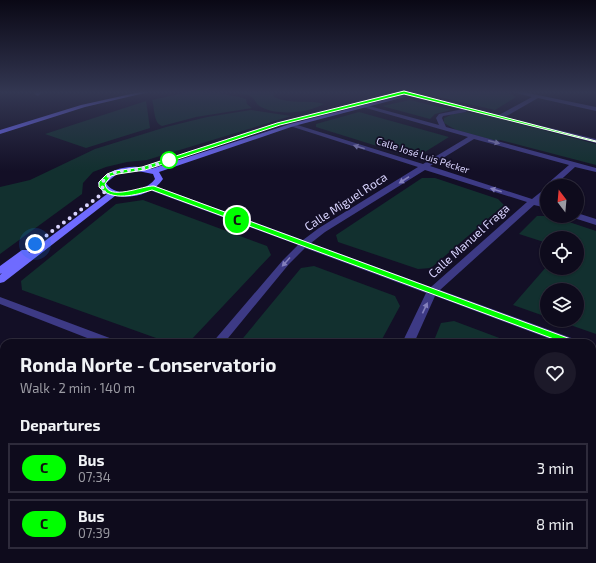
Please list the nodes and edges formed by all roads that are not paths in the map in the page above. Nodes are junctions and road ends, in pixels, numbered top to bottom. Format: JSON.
{"nodes":[{"id":1,"x":44,"y":118,"type":"edge"},
{"id":2,"x":301,"y":118,"type":"edge"},
{"id":3,"x":317,"y":118,"type":"edge"},
{"id":4,"x":406,"y":118,"type":"edge"},
{"id":5,"x":438,"y":118,"type":"edge"},
{"id":6,"x":509,"y":118,"type":"edge"},
{"id":7,"x":292,"y":125,"type":"junction"},
{"id":8,"x":444,"y":129,"type":"junction"},
{"id":9,"x":0,"y":132,"type":"edge"},
{"id":10,"x":472,"y":136,"type":"junction"},
{"id":11,"x":596,"y":141,"type":"edge"},
{"id":12,"x":574,"y":164,"type":"junction"},
{"id":13,"x":423,"y":167,"type":"junction"},
{"id":14,"x":143,"y":169,"type":"junction"},
{"id":15,"x":596,"y":170,"type":"edge"},
{"id":16,"x":152,"y":171,"type":"junction"},
{"id":17,"x":558,"y":179,"type":"edge"},
{"id":18,"x":152,"y":188,"type":"junction"},
{"id":19,"x":109,"y":192,"type":"junction"},
{"id":20,"x":540,"y":195,"type":"edge"},
{"id":21,"x":532,"y":202,"type":"junction"},
{"id":22,"x":540,"y":204,"type":"edge"},
{"id":23,"x":584,"y":218,"type":"edge"},
{"id":24,"x":596,"y":222,"type":"edge"},
{"id":25,"x":304,"y":244,"type":"junction"},
{"id":26,"x":0,"y":271,"type":"edge"},
{"id":27,"x":0,"y":280,"type":"edge"},
{"id":28,"x":432,"y":292,"type":"junction"},
{"id":29,"x":0,"y":300,"type":"edge"},
{"id":30,"x":101,"y":339,"type":"edge"},
{"id":31,"x":221,"y":339,"type":"edge"},
{"id":32,"x":410,"y":339,"type":"edge"},
{"id":33,"x":562,"y":339,"type":"edge"}],
"edges":[{"from":1,"to":9,"type":"street"},
{"from":2,"to":14,"type":"street"},
{"from":3,"to":7,"type":"street"},
{"from":4,"to":8,"type":"street"},
{"from":5,"to":8,"type":"street"},
{"from":6,"to":11,"type":"street"},
{"from":13,"to":7,"type":"street","name":"Calle José Luis Pécker","one_way":true},
{"from":7,"to":16,"type":"street"},
{"from":8,"to":10,"type":"street"},
{"from":10,"to":12,"type":"street","one_way":true},
{"from":10,"to":13,"type":"street","name":"Calle Miguel Roca"},
{"from":12,"to":15,"type":"street"},
{"from":12,"to":17,"type":"street"},
{"from":21,"to":13,"type":"street","name":"Calle José Luis Pécker","one_way":true},
{"from":13,"to":25,"type":"street","name":"Calle Miguel Roca","one_way":true},
{"from":14,"to":16,"type":"street"},
{"from":14,"to":19,"type":"street"},
{"from":16,"to":18,"type":"street"},
{"from":18,"to":19,"type":"street"},
{"from":18,"to":25,"type":"street"},
{"from":19,"to":26,"type":"street"},
{"from":19,"to":27,"type":"street"},
{"from":20,"to":21,"type":"street","name":"Calle Manuel Fraga"},
{"from":21,"to":22,"type":"street","name":"Calle José Luis Pécker"},
{"from":21,"to":28,"type":"street","name":"Calle Manuel Fraga"},
{"from":23,"to":24,"type":"street"},
{"from":25,"to":28,"type":"street"},
{"from":25,"to":31,"type":"street","name":"Calle Miguel Roca","one_way":true},
{"from":32,"to":28,"type":"street","name":"Calle Manuel Fraga","one_way":true},
{"from":28,"to":33,"type":"street"},
{"from":29,"to":30,"type":"street"}]}
